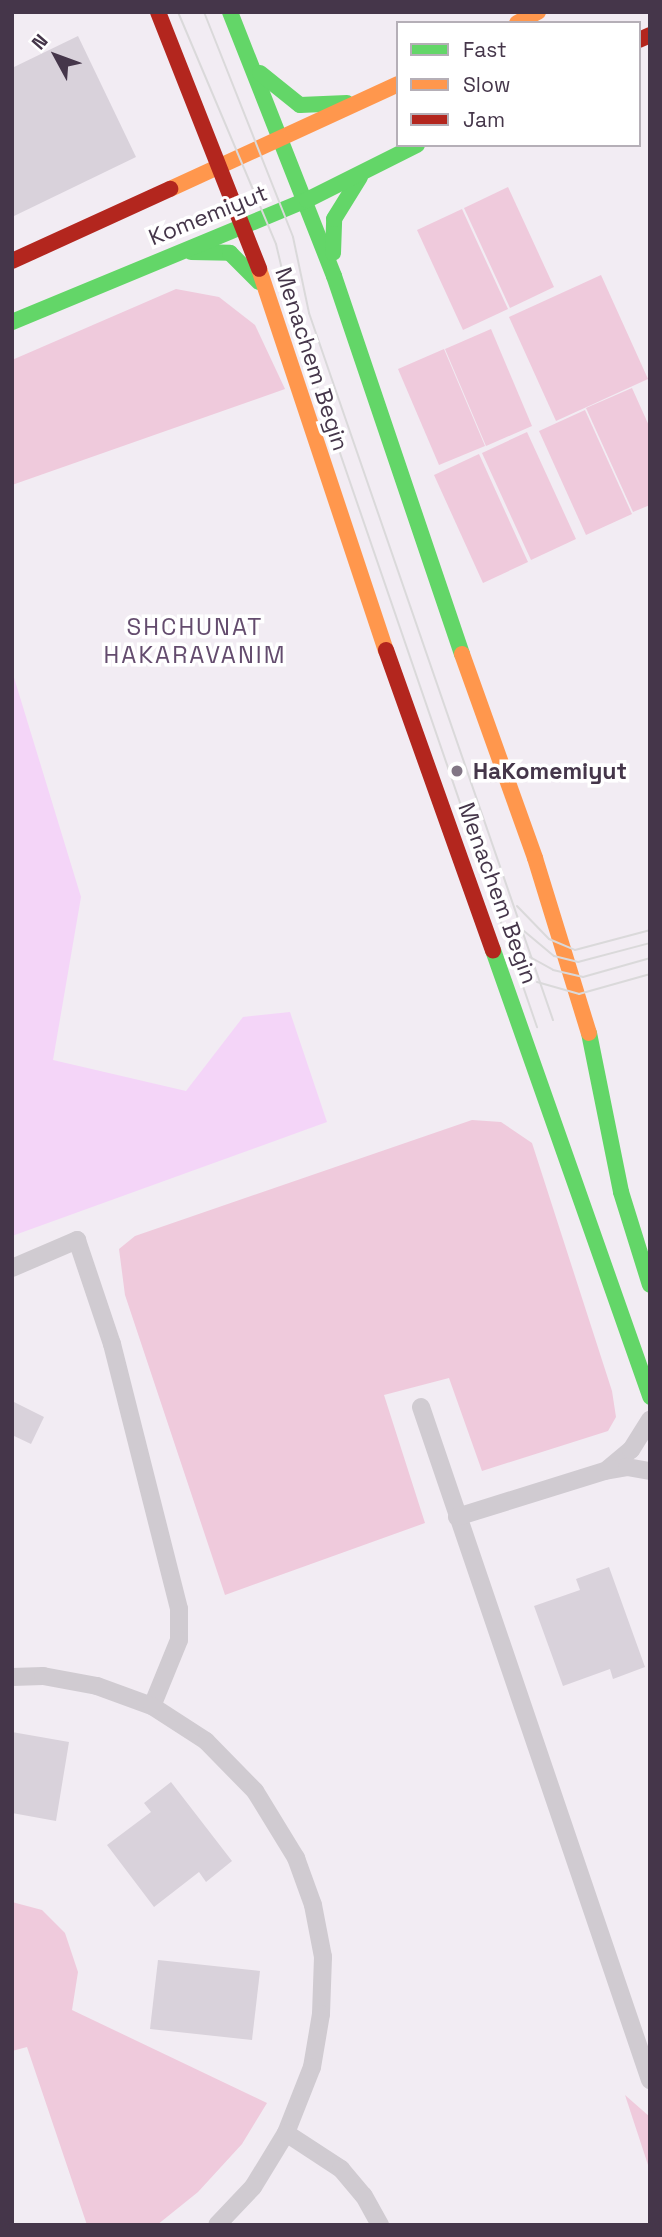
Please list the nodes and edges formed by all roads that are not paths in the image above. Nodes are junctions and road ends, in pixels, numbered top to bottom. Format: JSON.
{"nodes":[{"id":1,"x":158,"y":12,"type":"edge"},
{"id":2,"x":230,"y":12,"type":"edge"},
{"id":3,"x":538,"y":12,"type":"edge"},
{"id":4,"x":521,"y":21,"type":"edge"},
{"id":5,"x":253,"y":64,"type":"junction"},
{"id":6,"x":396,"y":85,"type":"edge"},
{"id":7,"x":366,"y":100,"type":"junction"},
{"id":8,"x":283,"y":139,"type":"junction"},
{"id":9,"x":413,"y":147,"type":"edge"},
{"id":10,"x":223,"y":166,"type":"junction"},
{"id":11,"x":367,"y":169,"type":"junction"},
{"id":12,"x":307,"y":200,"type":"junction"},
{"id":13,"x":245,"y":225,"type":"junction"},
{"id":14,"x":172,"y":254,"type":"junction"},
{"id":15,"x":12,"y":261,"type":"edge"},
{"id":16,"x":334,"y":275,"type":"junction"},
{"id":17,"x":267,"y":293,"type":"junction"},
{"id":18,"x":12,"y":322,"type":"edge"},
{"id":19,"x":12,"y":1268,"type":"edge"},
{"id":20,"x":650,"y":1285,"type":"edge"},
{"id":21,"x":650,"y":1397,"type":"edge"},
{"id":22,"x":421,"y":1408,"type":"dead end"},
{"id":23,"x":650,"y":1420,"type":"edge"},
{"id":24,"x":605,"y":1471,"type":"junction"},
{"id":25,"x":650,"y":1471,"type":"edge"},
{"id":26,"x":457,"y":1517,"type":"junction"},
{"id":27,"x":12,"y":1677,"type":"edge"},
{"id":28,"x":152,"y":1706,"type":"junction"},
{"id":29,"x":650,"y":2080,"type":"edge"},
{"id":30,"x":286,"y":2133,"type":"junction"},
{"id":31,"x":217,"y":2225,"type":"edge"},
{"id":32,"x":380,"y":2225,"type":"edge"}],
"edges":[{"from":1,"to":10,"type":"street","name":"Menachem Begin"},
{"from":2,"to":5,"type":"street","name":"Menachem Begin"},
{"from":3,"to":4,"type":"street"},
{"from":5,"to":7,"type":"street"},
{"from":5,"to":8,"type":"street","name":"Menachem Begin"},
{"from":6,"to":7,"type":"street","name":"Komemiyut"},
{"from":7,"to":8,"type":"street","name":"Komemiyut"},
{"from":8,"to":10,"type":"street","name":"Komemiyut"},
{"from":8,"to":12,"type":"street","name":"Menachem Begin"},
{"from":9,"to":11,"type":"street","name":"Komemiyut"},
{"from":10,"to":13,"type":"street","name":"Menachem Begin"},
{"from":10,"to":15,"type":"street","name":"Komemiyut"},
{"from":11,"to":12,"type":"street","name":"Komemiyut"},
{"from":11,"to":16,"type":"street"},
{"from":12,"to":13,"type":"street","name":"Komemiyut"},
{"from":12,"to":16,"type":"street","name":"Menachem Begin"},
{"from":13,"to":14,"type":"street","name":"Komemiyut"},
{"from":13,"to":17,"type":"street","name":"Menachem Begin"},
{"from":14,"to":17,"type":"street"},
{"from":14,"to":18,"type":"street","name":"Komemiyut"},
{"from":16,"to":20,"type":"street","name":"Menachem Begin"},
{"from":17,"to":21,"type":"street","name":"Menachem Begin"},
{"from":19,"to":28,"type":"street"},
{"from":22,"to":26,"type":"street"},
{"from":23,"to":24,"type":"street"},
{"from":24,"to":25,"type":"street"},
{"from":24,"to":26,"type":"street"},
{"from":26,"to":29,"type":"street"},
{"from":27,"to":28,"type":"street"},
{"from":28,"to":30,"type":"street"},
{"from":30,"to":31,"type":"street"},
{"from":30,"to":32,"type":"street"}]}
